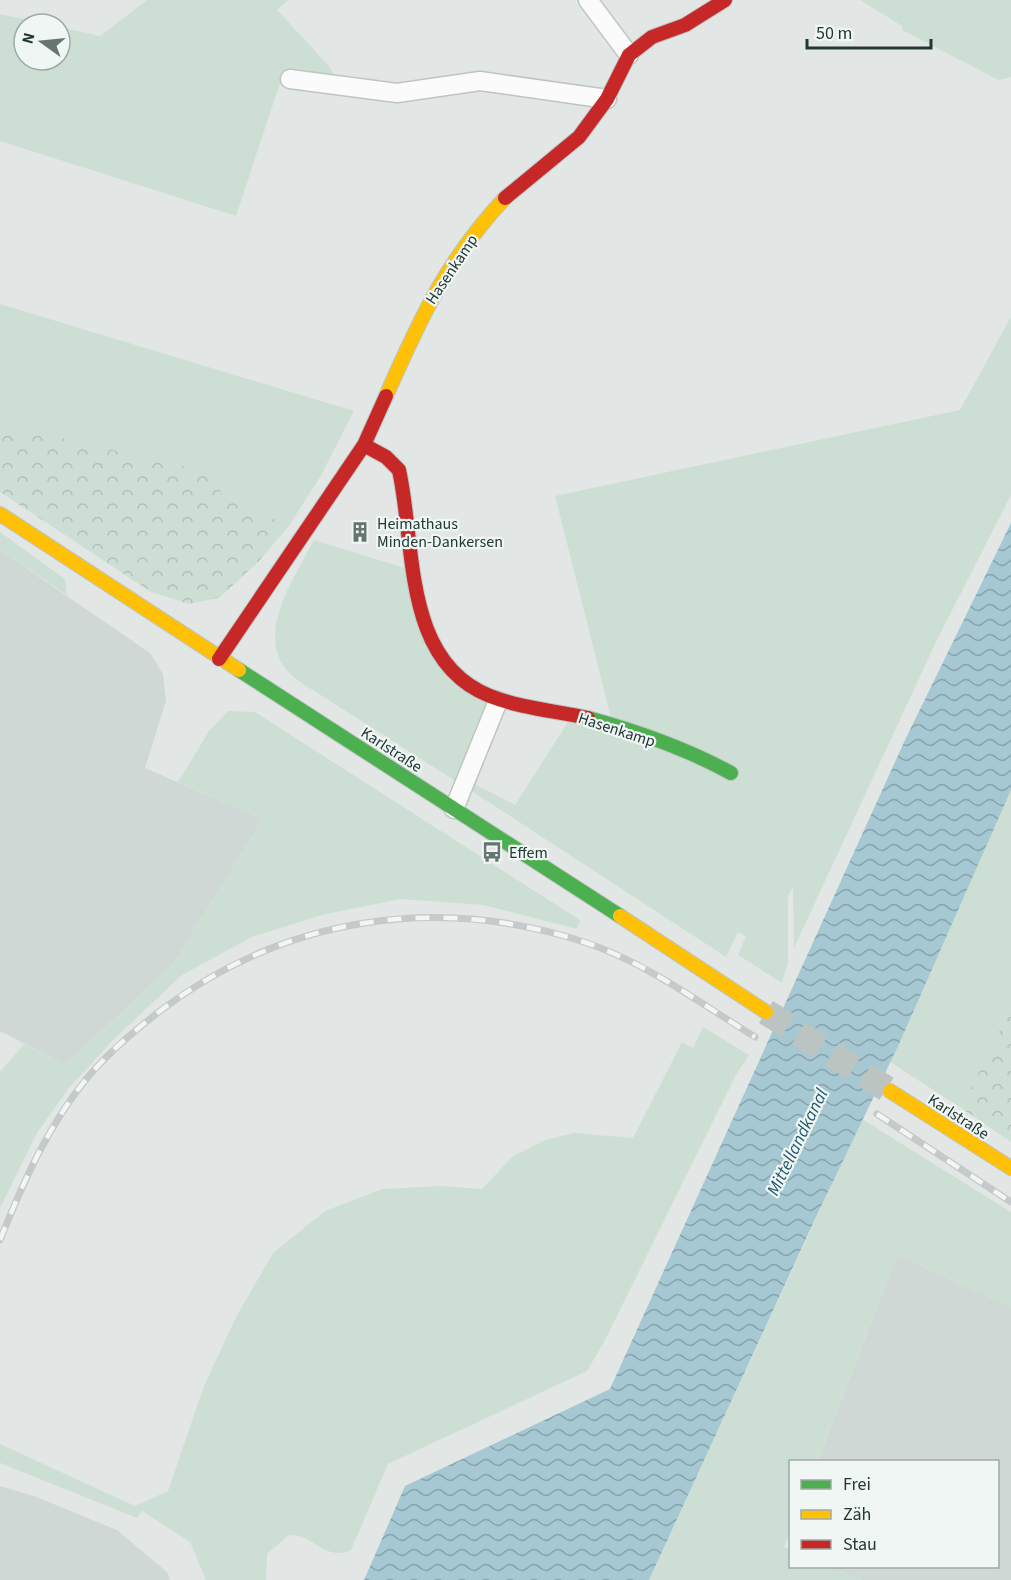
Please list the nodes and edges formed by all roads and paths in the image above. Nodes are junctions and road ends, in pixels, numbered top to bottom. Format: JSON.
{"nodes":[{"id":1,"x":588,"y":0,"type":"edge"},
{"id":2,"x":725,"y":0,"type":"edge"},
{"id":3,"x":629,"y":55,"type":"junction"},
{"id":4,"x":290,"y":79,"type":"dead end"},
{"id":5,"x":607,"y":99,"type":"junction"},
{"id":6,"x":364,"y":445,"type":"junction"},
{"id":7,"x":0,"y":514,"type":"edge"},
{"id":8,"x":219,"y":658,"type":"junction"},
{"id":9,"x":498,"y":701,"type":"junction"},
{"id":10,"x":731,"y":773,"type":"dead end"},
{"id":11,"x":454,"y":809,"type":"junction"},
{"id":12,"x":766,"y":1012,"type":"tunnel mouth"},
{"id":13,"x":890,"y":1091,"type":"tunnel mouth"},
{"id":14,"x":1011,"y":1168,"type":"edge"}],
"edges":[{"from":1,"to":3,"type":"street"},
{"from":2,"to":3,"type":"street","name":"Hasenkamp"},
{"from":3,"to":5,"type":"street","name":"Hasenkamp"},
{"from":4,"to":5,"type":"street"},
{"from":5,"to":6,"type":"street","name":"Hasenkamp"},
{"from":6,"to":8,"type":"street","name":"Hasenkamp"},
{"from":6,"to":9,"type":"street","name":"Hasenkamp"},
{"from":7,"to":8,"type":"street","name":"Karlstraße"},
{"from":8,"to":11,"type":"street","name":"Karlstraße"},
{"from":9,"to":10,"type":"street","name":"Hasenkamp"},
{"from":9,"to":11,"type":"street"},
{"from":11,"to":12,"type":"street","name":"Karlstraße"},
{"from":13,"to":14,"type":"street","name":"Karlstraße"}]}
